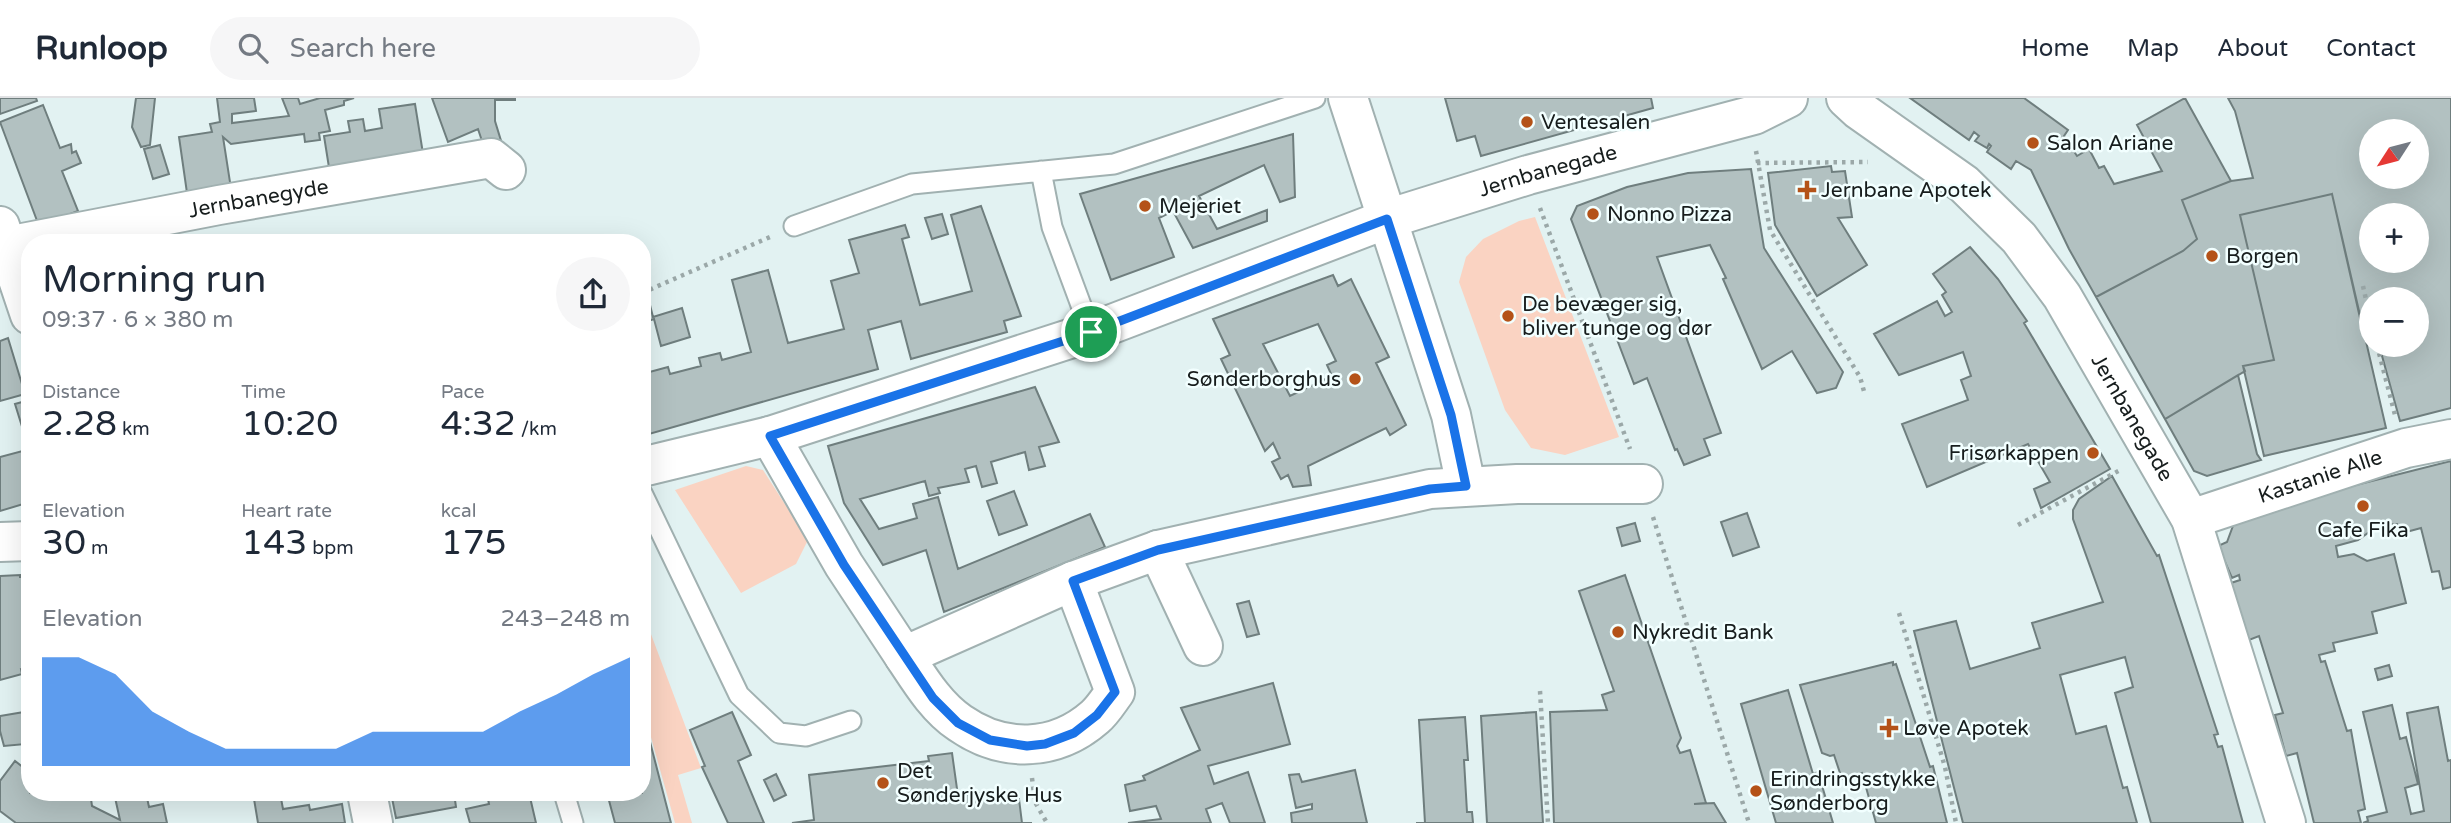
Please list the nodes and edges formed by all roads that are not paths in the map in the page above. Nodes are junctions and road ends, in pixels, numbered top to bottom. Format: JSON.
{"nodes":[{"id":1,"x":1314,"y":98,"type":"edge"},
{"id":2,"x":1348,"y":98,"type":"edge"},
{"id":3,"x":1788,"y":98,"type":"edge"},
{"id":4,"x":1846,"y":98,"type":"edge"},
{"id":5,"x":1751,"y":107,"type":"edge"},
{"id":6,"x":506,"y":170,"type":"dead end"},
{"id":7,"x":1041,"y":171,"type":"junction"},
{"id":8,"x":1387,"y":219,"type":"junction"},
{"id":9,"x":794,"y":226,"type":"road end"},
{"id":10,"x":132,"y":234,"type":"edge"},
{"id":11,"x":1091,"y":332,"type":"junction"},
{"id":12,"x":770,"y":436,"type":"junction"},
{"id":13,"x":2451,"y":439,"type":"edge"},
{"id":14,"x":651,"y":465,"type":"edge"},
{"id":15,"x":1643,"y":484,"type":"dead end"},
{"id":16,"x":1466,"y":486,"type":"junction"},
{"id":17,"x":651,"y":512,"type":"edge"},
{"id":18,"x":2191,"y":519,"type":"junction"},
{"id":19,"x":21,"y":541,"type":"edge"},
{"id":20,"x":0,"y":542,"type":"edge"},
{"id":21,"x":1158,"y":550,"type":"junction"},
{"id":22,"x":1073,"y":581,"type":"junction"},
{"id":23,"x":1203,"y":646,"type":"dead end"},
{"id":24,"x":904,"y":656,"type":"junction"},
{"id":25,"x":851,"y":721,"type":"dead end"},
{"id":26,"x":369,"y":801,"type":"edge"},
{"id":27,"x":566,"y":801,"type":"edge"},
{"id":28,"x":373,"y":823,"type":"edge"},
{"id":29,"x":573,"y":823,"type":"edge"},
{"id":30,"x":2286,"y":823,"type":"edge"}],
"edges":[{"from":1,"to":7,"type":"lane"},
{"from":2,"to":8,"type":"street"},
{"from":3,"to":5,"type":"street","name":"Jernbanegade"},
{"from":4,"to":18,"type":"street","name":"Jernbanegade"},
{"from":5,"to":8,"type":"street","name":"Jernbanegade"},
{"from":6,"to":10,"type":"street","name":"Jernbanegyde"},
{"from":7,"to":9,"type":"lane"},
{"from":7,"to":11,"type":"lane"},
{"from":8,"to":11,"type":"street","name":"Jernbanegade"},
{"from":8,"to":16,"type":"street"},
{"from":11,"to":12,"type":"street","name":"Jernbanegade"},
{"from":12,"to":14,"type":"street","name":"Jernbanegade"},
{"from":12,"to":24,"type":"street"},
{"from":13,"to":18,"type":"street","name":"Kastanie Alle"},
{"from":15,"to":16,"type":"street"},
{"from":16,"to":21,"type":"street"},
{"from":17,"to":25,"type":"lane"},
{"from":18,"to":30,"type":"street","name":"Jernbanegade"},
{"from":19,"to":20,"type":"street"},
{"from":21,"to":22,"type":"street"},
{"from":21,"to":23,"type":"street"},
{"from":22,"to":24,"type":"street"},
{"from":22,"to":24,"type":"street"},
{"from":26,"to":28,"type":"street"},
{"from":27,"to":29,"type":"lane"}]}
